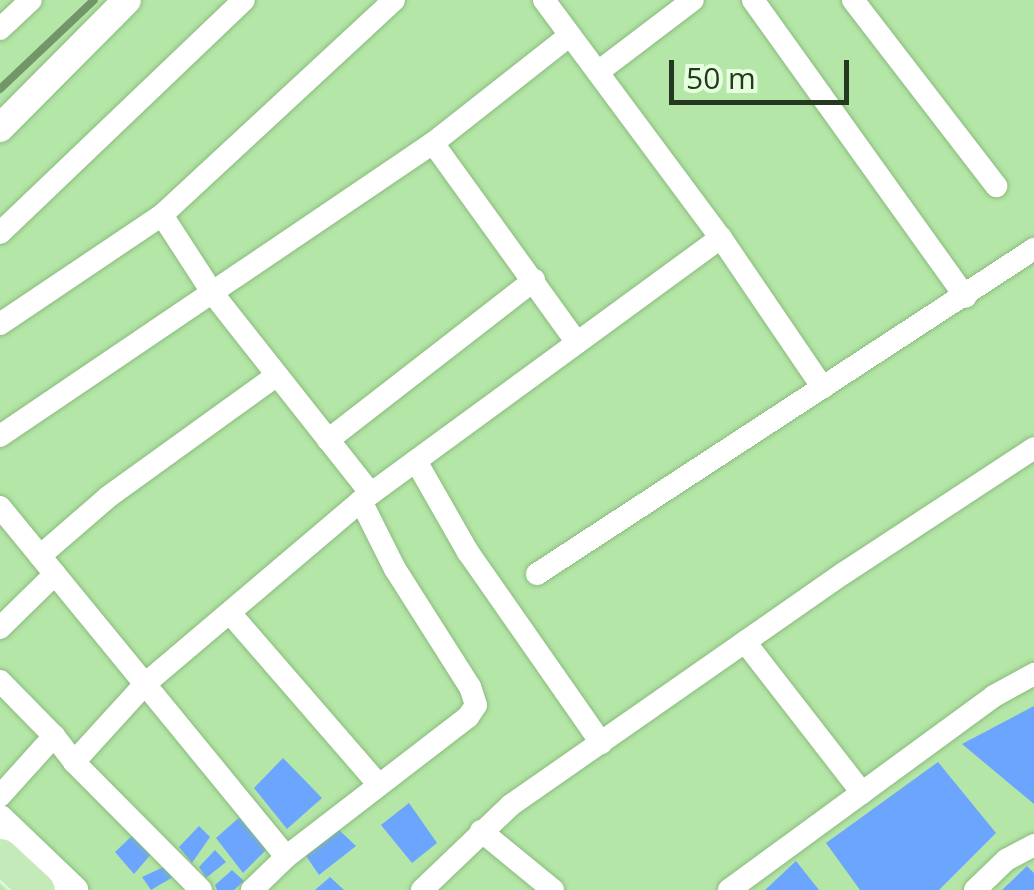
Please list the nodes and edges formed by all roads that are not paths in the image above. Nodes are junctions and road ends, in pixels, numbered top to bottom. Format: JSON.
{"nodes":[{"id":1,"x":31,"y":0,"type":"edge"},
{"id":2,"x":128,"y":0,"type":"edge"},
{"id":3,"x":244,"y":0,"type":"edge"},
{"id":4,"x":394,"y":0,"type":"edge"},
{"id":5,"x":544,"y":0,"type":"edge"},
{"id":6,"x":693,"y":0,"type":"edge"},
{"id":7,"x":753,"y":0,"type":"edge"},
{"id":8,"x":854,"y":0,"type":"edge"},
{"id":9,"x":0,"y":29,"type":"edge"},
{"id":10,"x":570,"y":35,"type":"junction"},
{"id":11,"x":598,"y":72,"type":"junction"},
{"id":12,"x":0,"y":128,"type":"edge"},
{"id":13,"x":433,"y":143,"type":"junction"},
{"id":14,"x":996,"y":186,"type":"dead end"},
{"id":15,"x":162,"y":215,"type":"junction"},
{"id":16,"x":0,"y":233,"type":"edge"},
{"id":17,"x":721,"y":238,"type":"junction"},
{"id":18,"x":1034,"y":250,"type":"edge"},
{"id":19,"x":534,"y":280,"type":"junction"},
{"id":20,"x":214,"y":295,"type":"junction"},
{"id":21,"x":966,"y":297,"type":"junction"},
{"id":22,"x":0,"y":324,"type":"edge"},
{"id":23,"x":577,"y":343,"type":"junction"},
{"id":24,"x":277,"y":375,"type":"junction"},
{"id":25,"x":824,"y":388,"type":"junction"},
{"id":26,"x":0,"y":436,"type":"edge"},
{"id":27,"x":328,"y":440,"type":"junction"},
{"id":28,"x":1034,"y":448,"type":"edge"},
{"id":29,"x":416,"y":460,"type":"junction"},
{"id":30,"x":366,"y":498,"type":"junction"},
{"id":31,"x":0,"y":508,"type":"edge"},
{"id":32,"x":47,"y":565,"type":"junction"},
{"id":33,"x":537,"y":574,"type":"dead end"},
{"id":34,"x":230,"y":612,"type":"junction"},
{"id":35,"x":0,"y":628,"type":"edge"},
{"id":36,"x":746,"y":642,"type":"junction"},
{"id":37,"x":1034,"y":674,"type":"edge"},
{"id":38,"x":0,"y":681,"type":"edge"},
{"id":39,"x":145,"y":684,"type":"junction"},
{"id":40,"x":54,"y":736,"type":"junction"},
{"id":41,"x":600,"y":743,"type":"junction"},
{"id":42,"x":74,"y":762,"type":"junction"},
{"id":43,"x":378,"y":784,"type":"junction"},
{"id":44,"x":862,"y":793,"type":"junction"},
{"id":45,"x":0,"y":796,"type":"edge"},
{"id":46,"x":0,"y":819,"type":"edge"},
{"id":47,"x":481,"y":831,"type":"junction"},
{"id":48,"x":1034,"y":845,"type":"edge"},
{"id":49,"x":0,"y":856,"type":"edge"},
{"id":50,"x":286,"y":857,"type":"junction"},
{"id":51,"x":37,"y":890,"type":"edge"},
{"id":52,"x":74,"y":890,"type":"edge"},
{"id":53,"x":201,"y":890,"type":"edge"},
{"id":54,"x":252,"y":890,"type":"edge"},
{"id":55,"x":422,"y":890,"type":"edge"},
{"id":56,"x":553,"y":890,"type":"edge"},
{"id":57,"x":729,"y":890,"type":"edge"},
{"id":58,"x":975,"y":890,"type":"edge"}],
"edges":[{"from":1,"to":9,"type":"street"},
{"from":2,"to":12,"type":"street"},
{"from":3,"to":16,"type":"street"},
{"from":4,"to":15,"type":"street"},
{"from":5,"to":10,"type":"street"},
{"from":6,"to":11,"type":"street"},
{"from":7,"to":21,"type":"street"},
{"from":8,"to":14,"type":"street"},
{"from":10,"to":11,"type":"street"},
{"from":10,"to":13,"type":"street"},
{"from":11,"to":17,"type":"street"},
{"from":13,"to":19,"type":"street"},
{"from":13,"to":20,"type":"street"},
{"from":15,"to":20,"type":"street"},
{"from":15,"to":22,"type":"street"},
{"from":17,"to":23,"type":"street"},
{"from":17,"to":25,"type":"street"},
{"from":18,"to":21,"type":"street"},
{"from":19,"to":23,"type":"street"},
{"from":19,"to":27,"type":"street"},
{"from":20,"to":24,"type":"street"},
{"from":20,"to":26,"type":"street"},
{"from":21,"to":25,"type":"street"},
{"from":23,"to":29,"type":"street"},
{"from":24,"to":27,"type":"street"},
{"from":24,"to":32,"type":"street"},
{"from":25,"to":33,"type":"street"},
{"from":27,"to":30,"type":"street"},
{"from":28,"to":36,"type":"street"},
{"from":29,"to":30,"type":"street"},
{"from":29,"to":41,"type":"street"},
{"from":30,"to":34,"type":"street"},
{"from":30,"to":43,"type":"street"},
{"from":31,"to":32,"type":"street"},
{"from":32,"to":35,"type":"street"},
{"from":32,"to":39,"type":"street"},
{"from":34,"to":39,"type":"street"},
{"from":34,"to":43,"type":"street"},
{"from":36,"to":41,"type":"street"},
{"from":36,"to":44,"type":"street"},
{"from":37,"to":44,"type":"street"},
{"from":38,"to":40,"type":"street"},
{"from":39,"to":42,"type":"street"},
{"from":39,"to":50,"type":"street"},
{"from":40,"to":42,"type":"street"},
{"from":40,"to":45,"type":"street"},
{"from":41,"to":47,"type":"street"},
{"from":42,"to":53,"type":"street"},
{"from":43,"to":50,"type":"street"},
{"from":44,"to":57,"type":"street"},
{"from":46,"to":52,"type":"street"},
{"from":47,"to":55,"type":"street"},
{"from":47,"to":56,"type":"street"},
{"from":48,"to":58,"type":"street"},
{"from":49,"to":51,"type":"main road","bridge":true},
{"from":50,"to":54,"type":"street"}]}
